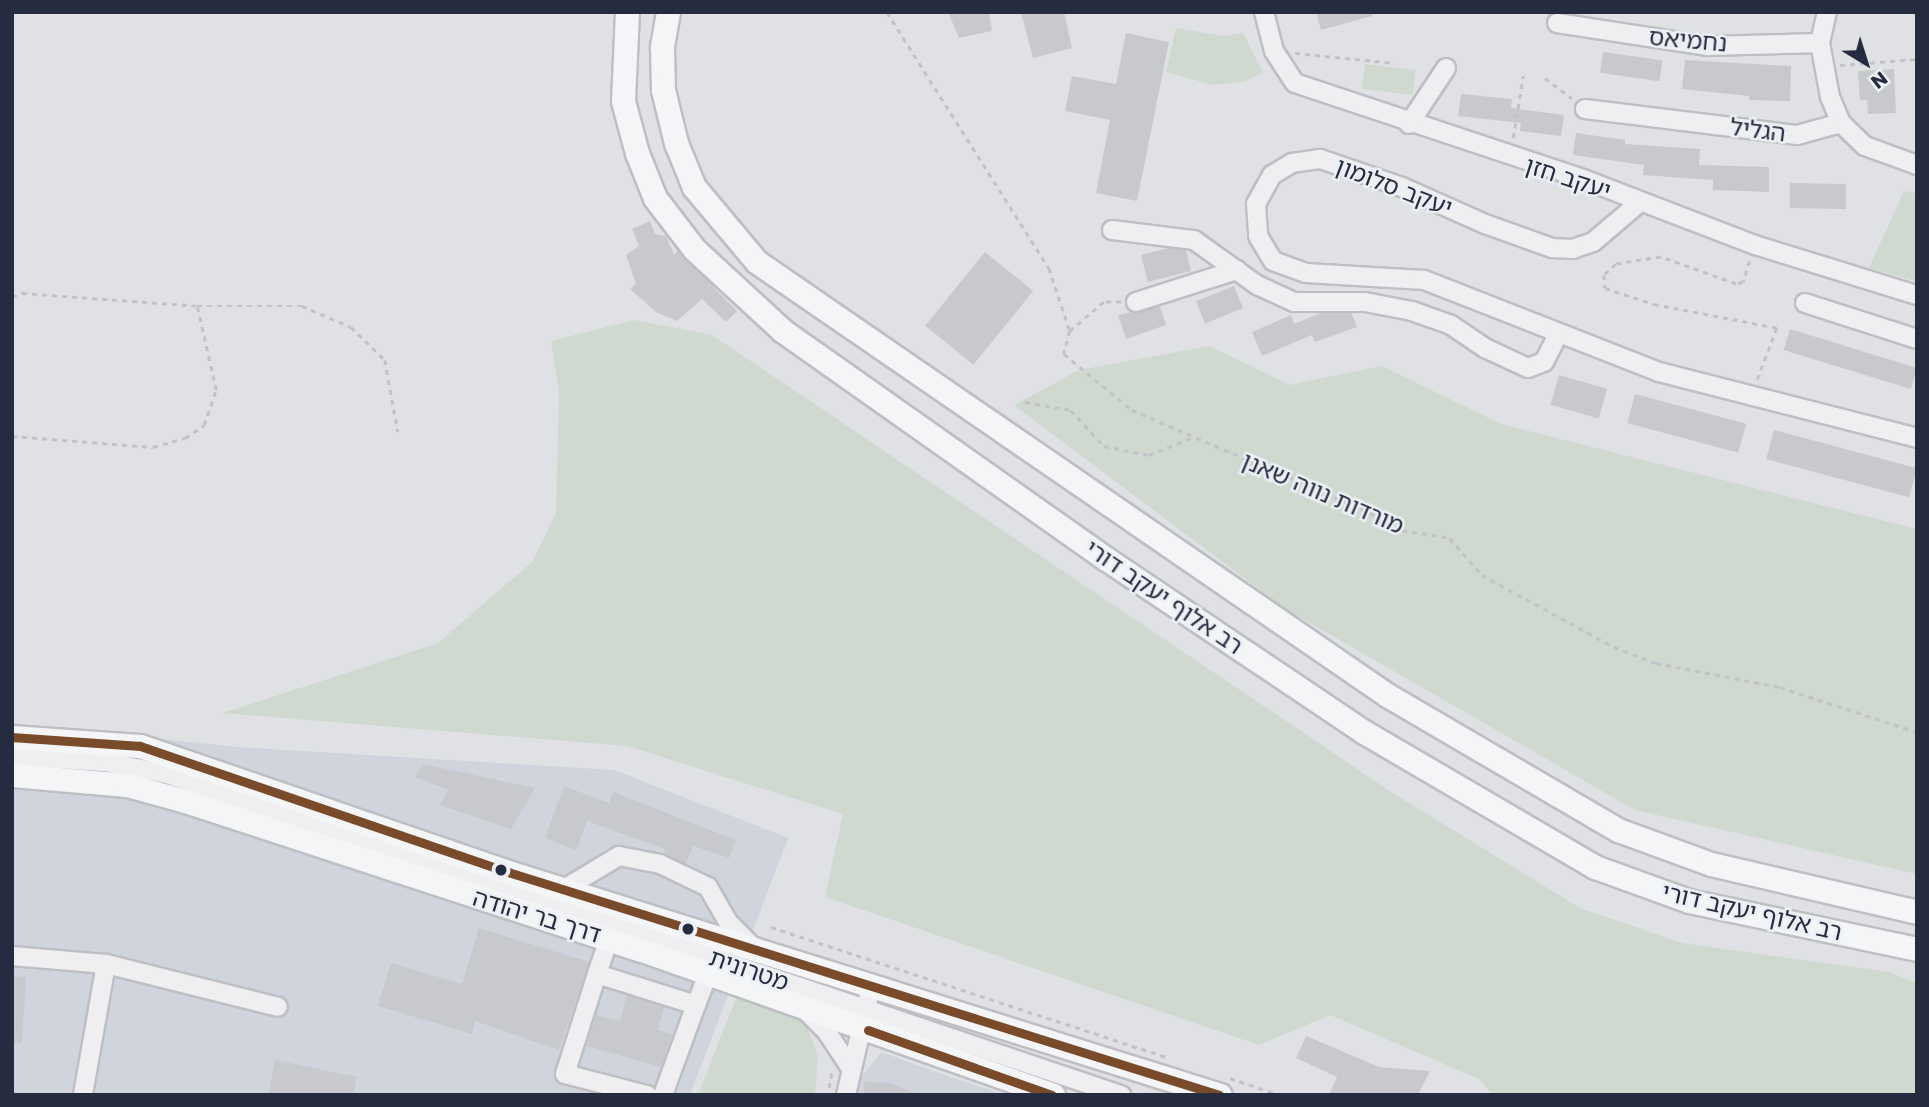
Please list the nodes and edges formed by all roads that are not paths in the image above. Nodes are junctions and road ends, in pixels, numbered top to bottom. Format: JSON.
{"nodes":[{"id":1,"x":626,"y":12,"type":"edge"},
{"id":2,"x":668,"y":12,"type":"edge"},
{"id":3,"x":1264,"y":12,"type":"edge"},
{"id":4,"x":1827,"y":12,"type":"edge"},
{"id":5,"x":1557,"y":23,"type":"dead end"},
{"id":6,"x":1820,"y":43,"type":"junction"},
{"id":7,"x":1446,"y":68,"type":"dead end"},
{"id":8,"x":1585,"y":109,"type":"road end"},
{"id":9,"x":1841,"y":123,"type":"junction"},
{"id":10,"x":1409,"y":124,"type":"junction"},
{"id":11,"x":1917,"y":165,"type":"edge"},
{"id":12,"x":1639,"y":203,"type":"junction"},
{"id":13,"x":1112,"y":230,"type":"dead end"},
{"id":14,"x":1237,"y":270,"type":"junction"},
{"id":15,"x":1917,"y":295,"type":"edge"},
{"id":16,"x":1136,"y":302,"type":"road end"},
{"id":17,"x":1805,"y":303,"type":"dead end"},
{"id":18,"x":1558,"y":334,"type":"junction"},
{"id":19,"x":1917,"y":339,"type":"edge"},
{"id":20,"x":1917,"y":438,"type":"edge"},
{"id":21,"x":12,"y":737,"type":"edge"},
{"id":22,"x":12,"y":756,"type":"edge"},
{"id":23,"x":12,"y":775,"type":"edge"},
{"id":24,"x":564,"y":889,"type":"junction"},
{"id":25,"x":1917,"y":912,"type":"edge"},
{"id":26,"x":609,"y":939,"type":"junction"},
{"id":27,"x":1917,"y":949,"type":"edge"},
{"id":28,"x":758,"y":952,"type":"junction"},
{"id":29,"x":12,"y":956,"type":"edge"},
{"id":30,"x":106,"y":964,"type":"junction"},
{"id":31,"x":597,"y":974,"type":"junction"},
{"id":32,"x":708,"y":974,"type":"junction"},
{"id":33,"x":871,"y":987,"type":"junction"},
{"id":34,"x":696,"y":1005,"type":"junction"},
{"id":35,"x":278,"y":1006,"type":"dead end"},
{"id":36,"x":803,"y":1009,"type":"junction"},
{"id":37,"x":862,"y":1019,"type":"junction"},
{"id":38,"x":852,"y":1070,"type":"junction"},
{"id":39,"x":1223,"y":1086,"type":"edge"},
{"id":40,"x":83,"y":1095,"type":"edge"},
{"id":41,"x":647,"y":1095,"type":"edge"},
{"id":42,"x":663,"y":1095,"type":"edge"},
{"id":43,"x":846,"y":1095,"type":"edge"},
{"id":44,"x":1053,"y":1095,"type":"edge"},
{"id":45,"x":1121,"y":1095,"type":"edge"}],
"edges":[{"from":1,"to":27,"type":"main road","name":"רב אלוף יעקב דורי"},
{"from":2,"to":25,"type":"main road","name":"רב אלוף יעקב דורי"},
{"from":3,"to":10,"type":"street","name":"יעקב חזן"},
{"from":4,"to":6,"type":"street"},
{"from":5,"to":6,"type":"street","name":"נחמיאס"},
{"from":6,"to":9,"type":"street"},
{"from":7,"to":10,"type":"street"},
{"from":8,"to":9,"type":"street","name":"הגליל"},
{"from":9,"to":11,"type":"street"},
{"from":10,"to":12,"type":"street","name":"יעקב חזן"},
{"from":12,"to":15,"type":"street","name":"יעקב חזן"},
{"from":12,"to":18,"type":"street","name":"יעקב סלומון"},
{"from":13,"to":14,"type":"street"},
{"from":14,"to":16,"type":"street"},
{"from":14,"to":18,"type":"street"},
{"from":17,"to":19,"type":"street"},
{"from":18,"to":20,"type":"street","name":"יעקב סלומון"},
{"from":21,"to":24,"type":"main road","name":"דרך בר יהודה"},
{"from":22,"to":37,"type":"street","name":"מטרונית"},
{"from":23,"to":26,"type":"main road","name":"דרך בר יהודה"},
{"from":24,"to":28,"type":"main road","name":"דרך בר יהודה"},
{"from":24,"to":28,"type":"street"},
{"from":26,"to":31,"type":"street"},
{"from":26,"to":32,"type":"main road","name":"דרך בר יהודה"},
{"from":28,"to":33,"type":"main road","name":"דרך בר יהודה"},
{"from":29,"to":30,"type":"street"},
{"from":30,"to":35,"type":"street"},
{"from":30,"to":40,"type":"street"},
{"from":31,"to":34,"type":"street"},
{"from":31,"to":41,"type":"street"},
{"from":32,"to":34,"type":"street"},
{"from":32,"to":36,"type":"main road","name":"דרך בר יהודה"},
{"from":33,"to":37,"type":"street"},
{"from":33,"to":39,"type":"main road","name":"דרך בר יהודה"},
{"from":34,"to":42,"type":"street"},
{"from":36,"to":37,"type":"main road","name":"דרך בר יהודה"},
{"from":36,"to":38,"type":"street"},
{"from":37,"to":38,"type":"street"},
{"from":37,"to":44,"type":"main road","name":"דרך בר יהודה"},
{"from":37,"to":45,"type":"street","name":"מטרונית"},
{"from":38,"to":43,"type":"street"}]}
